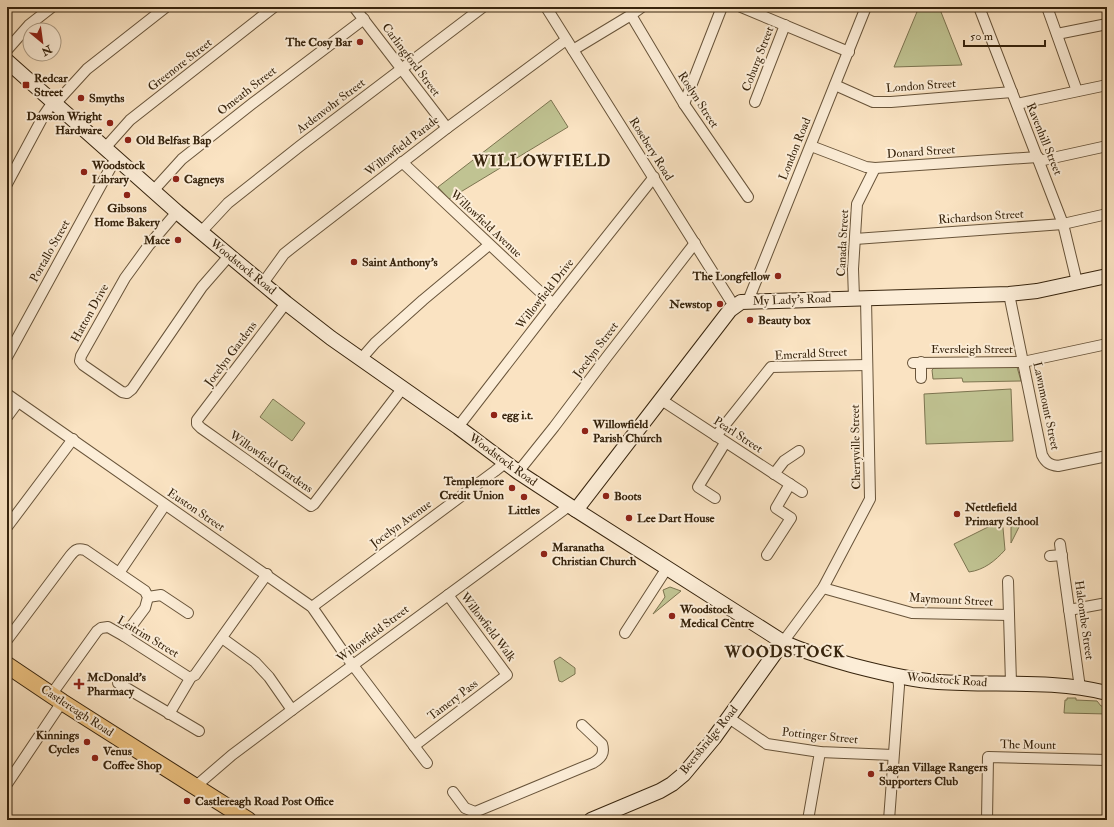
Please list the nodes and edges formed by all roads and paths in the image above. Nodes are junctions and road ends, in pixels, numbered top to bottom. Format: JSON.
{"nodes":[{"id":1,"x":52,"y":7,"type":"edge"},
{"id":2,"x":166,"y":7,"type":"edge"},
{"id":3,"x":274,"y":7,"type":"edge"},
{"id":4,"x":483,"y":7,"type":"edge"},
{"id":5,"x":546,"y":7,"type":"edge"},
{"id":6,"x":642,"y":7,"type":"edge"},
{"id":7,"x":722,"y":7,"type":"edge"},
{"id":8,"x":741,"y":7,"type":"edge"},
{"id":9,"x":866,"y":7,"type":"edge"},
{"id":10,"x":979,"y":7,"type":"edge"},
{"id":11,"x":1047,"y":7,"type":"edge"},
{"id":12,"x":360,"y":11,"type":"edge"},
{"id":13,"x":631,"y":15,"type":"junction"},
{"id":14,"x":1107,"y":24,"type":"edge"},
{"id":15,"x":785,"y":25,"type":"junction"},
{"id":16,"x":1057,"y":34,"type":"junction"},
{"id":17,"x":566,"y":40,"type":"junction"},
{"id":18,"x":7,"y":50,"type":"edge"},
{"id":19,"x":573,"y":50,"type":"junction"},
{"id":20,"x":849,"y":52,"type":"junction"},
{"id":21,"x":7,"y":61,"type":"edge"},
{"id":22,"x":402,"y":69,"type":"junction"},
{"id":23,"x":835,"y":85,"type":"junction"},
{"id":24,"x":1107,"y":85,"type":"edge"},
{"id":25,"x":1077,"y":91,"type":"junction"},
{"id":26,"x":1012,"y":92,"type":"junction"},
{"id":27,"x":52,"y":101,"type":"junction"},
{"id":28,"x":755,"y":102,"type":"dead end"},
{"id":29,"x":684,"y":104,"type":"junction"},
{"id":30,"x":1017,"y":104,"type":"junction"},
{"id":31,"x":447,"y":128,"type":"junction"},
{"id":32,"x":811,"y":146,"type":"junction"},
{"id":33,"x":1107,"y":146,"type":"edge"},
{"id":34,"x":105,"y":148,"type":"junction"},
{"id":35,"x":117,"y":159,"type":"junction"},
{"id":36,"x":1039,"y":159,"type":"junction"},
{"id":37,"x":402,"y":162,"type":"junction"},
{"id":38,"x":875,"y":168,"type":"junction"},
{"id":39,"x":654,"y":176,"type":"junction"},
{"id":40,"x":7,"y":184,"type":"edge"},
{"id":41,"x":153,"y":191,"type":"junction"},
{"id":42,"x":748,"y":197,"type":"dead end"},
{"id":43,"x":177,"y":212,"type":"junction"},
{"id":44,"x":1107,"y":214,"type":"edge"},
{"id":45,"x":1064,"y":224,"type":"junction"},
{"id":46,"x":201,"y":232,"type":"junction"},
{"id":47,"x":855,"y":239,"type":"junction"},
{"id":48,"x":695,"y":243,"type":"junction"},
{"id":49,"x":489,"y":245,"type":"junction"},
{"id":50,"x":229,"y":256,"type":"junction"},
{"id":51,"x":1107,"y":276,"type":"edge"},
{"id":52,"x":1077,"y":282,"type":"junction"},
{"id":53,"x":263,"y":283,"type":"junction"},
{"id":54,"x":1009,"y":294,"type":"junction"},
{"id":55,"x":860,"y":298,"type":"junction"},
{"id":56,"x":748,"y":301,"type":"junction"},
{"id":57,"x":286,"y":303,"type":"junction"},
{"id":58,"x":553,"y":304,"type":"junction"},
{"id":59,"x":734,"y":306,"type":"junction"},
{"id":60,"x":1107,"y":344,"type":"edge"},
{"id":61,"x":7,"y":357,"type":"edge"},
{"id":62,"x":361,"y":359,"type":"junction"},
{"id":63,"x":1024,"y":362,"type":"junction"},
{"id":64,"x":867,"y":365,"type":"junction"},
{"id":65,"x":922,"y":378,"type":"dead end"},
{"id":66,"x":402,"y":389,"type":"junction"},
{"id":67,"x":7,"y":394,"type":"edge"},
{"id":68,"x":660,"y":399,"type":"junction"},
{"id":69,"x":18,"y":402,"type":"junction"},
{"id":70,"x":7,"y":417,"type":"edge"},
{"id":71,"x":197,"y":420,"type":"joint"},
{"id":72,"x":463,"y":431,"type":"junction"},
{"id":73,"x":716,"y":436,"type":"junction"},
{"id":74,"x":73,"y":439,"type":"junction"},
{"id":75,"x":725,"y":443,"type":"junction"},
{"id":76,"x":799,"y":451,"type":"dead end"},
{"id":77,"x":1107,"y":456,"type":"edge"},
{"id":78,"x":505,"y":463,"type":"junction"},
{"id":79,"x":518,"y":472,"type":"junction"},
{"id":80,"x":774,"y":474,"type":"junction"},
{"id":81,"x":790,"y":484,"type":"junction"},
{"id":82,"x":802,"y":492,"type":"dead end"},
{"id":83,"x":715,"y":498,"type":"dead end"},
{"id":84,"x":165,"y":505,"type":"junction"},
{"id":85,"x":572,"y":508,"type":"junction"},
{"id":86,"x":7,"y":527,"type":"edge"},
{"id":87,"x":1060,"y":544,"type":"dead end"},
{"id":88,"x":767,"y":555,"type":"dead end"},
{"id":89,"x":1062,"y":555,"type":"junction"},
{"id":90,"x":1050,"y":556,"type":"dead end"},
{"id":91,"x":667,"y":568,"type":"junction"},
{"id":92,"x":119,"y":573,"type":"junction"},
{"id":93,"x":267,"y":574,"type":"junction"},
{"id":94,"x":1008,"y":581,"type":"dead end"},
{"id":95,"x":823,"y":588,"type":"junction"},
{"id":96,"x":448,"y":595,"type":"junction"},
{"id":97,"x":148,"y":597,"type":"junction"},
{"id":98,"x":1107,"y":603,"type":"edge"},
{"id":99,"x":312,"y":607,"type":"junction"},
{"id":100,"x":1069,"y":610,"type":"junction"},
{"id":101,"x":188,"y":613,"type":"dead end"},
{"id":102,"x":1009,"y":615,"type":"junction"},
{"id":103,"x":625,"y":633,"type":"dead end"},
{"id":104,"x":124,"y":636,"type":"junction"},
{"id":105,"x":222,"y":638,"type":"junction"},
{"id":106,"x":7,"y":640,"type":"edge"},
{"id":107,"x":783,"y":642,"type":"junction"},
{"id":108,"x":7,"y":665,"type":"edge"},
{"id":109,"x":353,"y":665,"type":"junction"},
{"id":110,"x":508,"y":675,"type":"joint"},
{"id":111,"x":191,"y":677,"type":"junction"},
{"id":112,"x":898,"y":677,"type":"junction"},
{"id":113,"x":118,"y":683,"type":"dead end"},
{"id":114,"x":1011,"y":684,"type":"junction"},
{"id":115,"x":1080,"y":688,"type":"junction"},
{"id":116,"x":1107,"y":693,"type":"edge"},
{"id":117,"x":56,"y":698,"type":"junction"},
{"id":118,"x":292,"y":710,"type":"junction"},
{"id":119,"x":169,"y":714,"type":"junction"},
{"id":120,"x":729,"y":718,"type":"junction"},
{"id":121,"x":582,"y":725,"type":"dead end"},
{"id":122,"x":199,"y":731,"type":"dead end"},
{"id":123,"x":414,"y":746,"type":"junction"},
{"id":124,"x":820,"y":752,"type":"junction"},
{"id":125,"x":893,"y":755,"type":"junction"},
{"id":126,"x":1107,"y":760,"type":"edge"},
{"id":127,"x":427,"y":763,"type":"dead end"},
{"id":128,"x":7,"y":783,"type":"edge"},
{"id":129,"x":196,"y":786,"type":"junction"},
{"id":130,"x":453,"y":792,"type":"dead end"},
{"id":131,"x":481,"y":810,"type":"junction"},
{"id":132,"x":248,"y":820,"type":"edge"},
{"id":133,"x":485,"y":820,"type":"edge"},
{"id":134,"x":590,"y":820,"type":"edge"},
{"id":135,"x":808,"y":820,"type":"edge"},
{"id":136,"x":889,"y":820,"type":"edge"},
{"id":137,"x":987,"y":820,"type":"edge"}],
"edges":[{"from":1,"to":18,"type":"street"},
{"from":2,"to":27,"type":"street"},
{"from":3,"to":34,"type":"street","name":"Greenore Street"},
{"from":4,"to":22,"type":"street","name":"Ardenvohr Street"},
{"from":5,"to":17,"type":"street","name":"Rosebery Road"},
{"from":6,"to":13,"type":"street"},
{"from":7,"to":29,"type":"street"},
{"from":8,"to":15,"type":"street"},
{"from":9,"to":20,"type":"street","name":"London Road"},
{"from":10,"to":26,"type":"street","name":"Ravenhill Street"},
{"from":11,"to":16,"type":"street"},
{"from":12,"to":22,"type":"street","name":"Carlingford Street"},
{"from":12,"to":41,"type":"street","name":"Omeath Street"},
{"from":13,"to":19,"type":"street"},
{"from":13,"to":29,"type":"street","name":"Roslyn Street"},
{"from":14,"to":16,"type":"street"},
{"from":15,"to":20,"type":"street"},
{"from":15,"to":28,"type":"street","name":"Coburg Street"},
{"from":16,"to":25,"type":"street"},
{"from":17,"to":19,"type":"street","name":"Rosebery Road"},
{"from":17,"to":31,"type":"street","name":"Willowfield Parade"},
{"from":19,"to":39,"type":"street","name":"Rosebery Road"},
{"from":20,"to":23,"type":"street","name":"London Road"},
{"from":21,"to":27,"type":"street","name":"Woodstock Road"},
{"from":22,"to":31,"type":"street","name":"Carlingford Street"},
{"from":22,"to":46,"type":"street","name":"Ardenvohr Street"},
{"from":23,"to":26,"type":"street","name":"London Street"},
{"from":23,"to":32,"type":"street","name":"London Road"},
{"from":24,"to":25,"type":"street"},
{"from":25,"to":30,"type":"street"},
{"from":26,"to":30,"type":"street","name":"Ravenhill Street"},
{"from":27,"to":34,"type":"street","name":"Woodstock Road"},
{"from":27,"to":40,"type":"street"},
{"from":29,"to":42,"type":"street","name":"Roslyn Street"},
{"from":30,"to":36,"type":"street","name":"Ravenhill Street"},
{"from":31,"to":37,"type":"street","name":"Willowfield Parade"},
{"from":32,"to":38,"type":"street","name":"Donard Street"},
{"from":32,"to":56,"type":"street","name":"London Road"},
{"from":33,"to":36,"type":"street","name":"Donard Street"},
{"from":34,"to":35,"type":"street","name":"Woodstock Road"},
{"from":35,"to":41,"type":"street","name":"Woodstock Road"},
{"from":35,"to":61,"type":"street","name":"Portallo Street"},
{"from":36,"to":38,"type":"street","name":"Donard Street"},
{"from":36,"to":45,"type":"street","name":"Ravenhill Street"},
{"from":37,"to":49,"type":"street","name":"Willowfield Avenue"},
{"from":37,"to":53,"type":"street","name":"Willowfield Parade"},
{"from":38,"to":47,"type":"street","name":"Canada Street"},
{"from":39,"to":48,"type":"street","name":"Rosebery Road"},
{"from":39,"to":58,"type":"street","name":"Willowfield Drive"},
{"from":41,"to":43,"type":"street","name":"Woodstock Road"},
{"from":43,"to":46,"type":"street","name":"Woodstock Road"},
{"from":43,"to":50,"type":"street","name":"Hatton Drive"},
{"from":44,"to":45,"type":"street","name":"Richardson Street"},
{"from":45,"to":47,"type":"street","name":"Richardson Street"},
{"from":45,"to":52,"type":"street","name":"Ravenhill Street"},
{"from":46,"to":50,"type":"street","name":"Woodstock Road"},
{"from":47,"to":55,"type":"street","name":"Canada Street"},
{"from":48,"to":59,"type":"street","name":"Rosebery Road"},
{"from":48,"to":79,"type":"street","name":"Jocelyn Street"},
{"from":49,"to":58,"type":"street","name":"Willowfield Avenue"},
{"from":49,"to":62,"type":"street"},
{"from":50,"to":53,"type":"street","name":"Woodstock Road"},
{"from":51,"to":52,"type":"street","name":"My Lady's Road"},
{"from":52,"to":54,"type":"street","name":"My Lady's Road"},
{"from":53,"to":57,"type":"street","name":"Woodstock Road"},
{"from":54,"to":55,"type":"street","name":"My Lady's Road"},
{"from":54,"to":63,"type":"street","name":"Lawnmount Street"},
{"from":55,"to":56,"type":"street","name":"My Lady's Road"},
{"from":55,"to":64,"type":"street","name":"Cherryville Street"},
{"from":56,"to":59,"type":"street","name":"My Lady's Road"},
{"from":57,"to":62,"type":"street","name":"Woodstock Road"},
{"from":57,"to":71,"type":"street","name":"Jocelyn Gardens"},
{"from":58,"to":72,"type":"street","name":"Willowfield Drive"},
{"from":59,"to":68,"type":"street"},
{"from":60,"to":63,"type":"street","name":"Eversleigh Street"},
{"from":62,"to":66,"type":"street","name":"Woodstock Road"},
{"from":63,"to":65,"type":"street","name":"Eversleigh Street"},
{"from":63,"to":77,"type":"street","name":"Lawnmount Street"},
{"from":64,"to":73,"type":"street","name":"Emerald Street"},
{"from":64,"to":95,"type":"street","name":"Cherryville Street"},
{"from":66,"to":71,"type":"street","name":"Willowfield Gardens"},
{"from":66,"to":72,"type":"street","name":"Woodstock Road"},
{"from":67,"to":69,"type":"street","name":"Euston Street"},
{"from":68,"to":73,"type":"street","name":"Pearl Street"},
{"from":68,"to":85,"type":"street"},
{"from":69,"to":70,"type":"street"},
{"from":69,"to":74,"type":"street","name":"Euston Street"},
{"from":72,"to":78,"type":"street","name":"Woodstock Road"},
{"from":73,"to":75,"type":"street","name":"Pearl Street"},
{"from":74,"to":84,"type":"street","name":"Euston Street"},
{"from":74,"to":86,"type":"street"},
{"from":75,"to":80,"type":"street","name":"Pearl Street"},
{"from":75,"to":83,"type":"street"},
{"from":76,"to":80,"type":"street"},
{"from":78,"to":79,"type":"street","name":"Woodstock Road"},
{"from":78,"to":99,"type":"street","name":"Jocelyn Avenue"},
{"from":79,"to":85,"type":"street","name":"Woodstock Road"},
{"from":80,"to":81,"type":"street","name":"Pearl Street"},
{"from":81,"to":82,"type":"street","name":"Pearl Street"},
{"from":81,"to":88,"type":"street"},
{"from":84,"to":92,"type":"street"},
{"from":84,"to":93,"type":"street","name":"Euston Street"},
{"from":85,"to":91,"type":"street","name":"Woodstock Road"},
{"from":85,"to":96,"type":"street","name":"Willowfield Street"},
{"from":87,"to":89,"type":"street","name":"Halcombe Street"},
{"from":89,"to":90,"type":"street"},
{"from":89,"to":100,"type":"street","name":"Halcombe Street"},
{"from":91,"to":103,"type":"street"},
{"from":91,"to":107,"type":"street","name":"Woodstock Road"},
{"from":92,"to":97,"type":"street"},
{"from":92,"to":106,"type":"street"},
{"from":93,"to":99,"type":"street","name":"Euston Street"},
{"from":93,"to":105,"type":"street"},
{"from":94,"to":102,"type":"street"},
{"from":95,"to":102,"type":"street","name":"Maymount Street"},
{"from":95,"to":107,"type":"street","name":"Cherryville Street"},
{"from":96,"to":109,"type":"street","name":"Willowfield Street"},
{"from":96,"to":110,"type":"street","name":"Willowfield Walk"},
{"from":97,"to":101,"type":"street"},
{"from":97,"to":104,"type":"street"},
{"from":98,"to":100,"type":"street"},
{"from":99,"to":109,"type":"street","name":"Euston Street"},
{"from":100,"to":115,"type":"street","name":"Halcombe Street"},
{"from":102,"to":114,"type":"street"},
{"from":104,"to":111,"type":"street","name":"Leitrim Street"},
{"from":104,"to":117,"type":"street","name":"Leitrim Street"},
{"from":105,"to":111,"type":"street"},
{"from":105,"to":118,"type":"street"},
{"from":107,"to":112,"type":"street","name":"Woodstock Road"},
{"from":107,"to":120,"type":"street","name":"Beersbridge Road"},
{"from":108,"to":117,"type":"main road","name":"Castlereagh Road"},
{"from":109,"to":118,"type":"street","name":"Willowfield Street"},
{"from":109,"to":123,"type":"street","name":"Euston Street"},
{"from":110,"to":123,"type":"street","name":"Tamery Pass"},
{"from":111,"to":119,"type":"street"},
{"from":112,"to":114,"type":"street","name":"Woodstock Road"},
{"from":112,"to":125,"type":"street"},
{"from":113,"to":119,"type":"street"},
{"from":114,"to":115,"type":"street","name":"Woodstock Road"},
{"from":115,"to":116,"type":"street","name":"Woodstock Road"},
{"from":117,"to":128,"type":"street","name":"Leitrim Street"},
{"from":117,"to":129,"type":"main road","name":"Castlereagh Road"},
{"from":118,"to":129,"type":"street","name":"Willowfield Street"},
{"from":119,"to":122,"type":"street"},
{"from":120,"to":124,"type":"street","name":"Pottinger Street"},
{"from":120,"to":134,"type":"street","name":"Beersbridge Road"},
{"from":121,"to":131,"type":"street"},
{"from":123,"to":127,"type":"street","name":"Euston Street"},
{"from":124,"to":125,"type":"street","name":"Pottinger Street"},
{"from":124,"to":135,"type":"street"},
{"from":125,"to":136,"type":"street"},
{"from":126,"to":137,"type":"street","name":"The Mount"},
{"from":129,"to":132,"type":"main road","name":"Castlereagh Road"},
{"from":130,"to":131,"type":"street"},
{"from":131,"to":133,"type":"street"}]}
